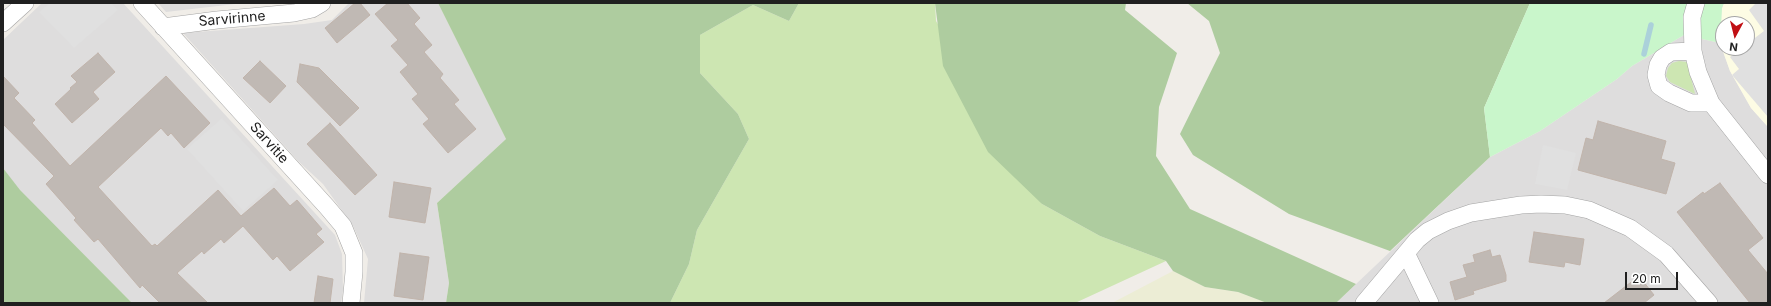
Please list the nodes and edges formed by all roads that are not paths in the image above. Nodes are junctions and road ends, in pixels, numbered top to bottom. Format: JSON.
{"nodes":[{"id":1,"x":25,"y":3,"type":"edge"},
{"id":2,"x":142,"y":3,"type":"edge"},
{"id":3,"x":322,"y":3,"type":"edge"},
{"id":4,"x":1696,"y":3,"type":"edge"},
{"id":5,"x":3,"y":23,"type":"edge"},
{"id":6,"x":164,"y":26,"type":"junction"},
{"id":7,"x":1693,"y":51,"type":"junction"},
{"id":8,"x":1711,"y":103,"type":"junction"},
{"id":9,"x":1768,"y":175,"type":"edge"},
{"id":10,"x":1406,"y":253,"type":"junction"},
{"id":11,"x":350,"y":303,"type":"edge"},
{"id":12,"x":1364,"y":303,"type":"edge"},
{"id":13,"x":1430,"y":303,"type":"edge"},
{"id":14,"x":1709,"y":303,"type":"edge"}],
"edges":[{"from":1,"to":5,"type":"street"},
{"from":2,"to":6,"type":"street","name":"Sarvitie"},
{"from":3,"to":6,"type":"street","name":"Sarvirinne"},
{"from":4,"to":7,"type":"street"},
{"from":6,"to":11,"type":"street","name":"Sarvitie"},
{"from":7,"to":8,"type":"street"},
{"from":7,"to":8,"type":"street"},
{"from":8,"to":9,"type":"street"},
{"from":10,"to":12,"type":"street"},
{"from":10,"to":13,"type":"street"},
{"from":10,"to":14,"type":"street"}]}
